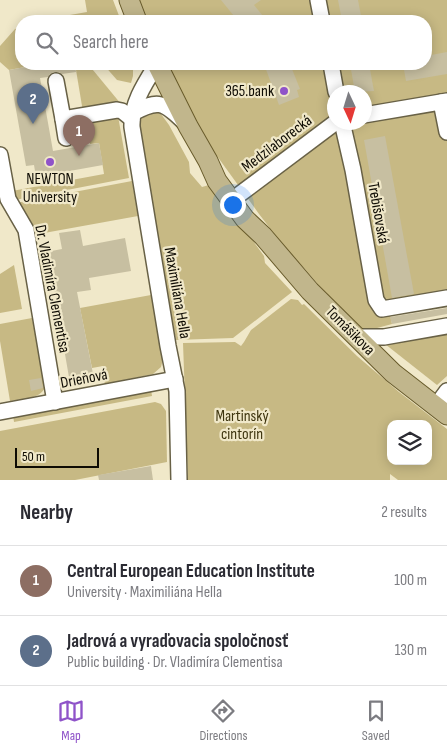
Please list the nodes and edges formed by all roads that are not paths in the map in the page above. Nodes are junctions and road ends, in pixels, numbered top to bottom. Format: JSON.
{"nodes":[{"id":1,"x":129,"y":0,"type":"edge"},
{"id":2,"x":318,"y":0,"type":"edge"},
{"id":3,"x":135,"y":15,"type":"edge"},
{"id":4,"x":321,"y":15,"type":"edge"},
{"id":5,"x":153,"y":70,"type":"edge"},
{"id":6,"x":160,"y":70,"type":"edge"},
{"id":7,"x":332,"y":70,"type":"edge"},
{"id":8,"x":56,"y":81,"type":"dead end"},
{"id":9,"x":335,"y":85,"type":"edge"},
{"id":10,"x":444,"y":101,"type":"edge"},
{"id":11,"x":372,"y":113,"type":"edge"},
{"id":12,"x":132,"y":116,"type":"junction"},
{"id":13,"x":63,"y":119,"type":"junction"},
{"id":14,"x":188,"y":126,"type":"junction"},
{"id":15,"x":327,"y":129,"type":"edge"},
{"id":16,"x":344,"y":130,"type":"edge"},
{"id":17,"x":447,"y":132,"type":"edge"},
{"id":18,"x":66,"y":138,"type":"dead end"},
{"id":19,"x":208,"y":161,"type":"junction"},
{"id":20,"x":1,"y":166,"type":"edge"},
{"id":21,"x":240,"y":194,"type":"junction"},
{"id":22,"x":263,"y":236,"type":"junction"},
{"id":23,"x":447,"y":298,"type":"edge"},
{"id":24,"x":447,"y":326,"type":"edge"},
{"id":25,"x":356,"y":337,"type":"junction"},
{"id":26,"x":175,"y":379,"type":"junction"},
{"id":27,"x":447,"y":391,"type":"edge"},
{"id":28,"x":56,"y":402,"type":"junction"},
{"id":29,"x":441,"y":411,"type":"edge"},
{"id":30,"x":0,"y":412,"type":"edge"},
{"id":31,"x":179,"y":480,"type":"edge"}],
"edges":[{"from":1,"to":3,"type":"main road"},
{"from":2,"to":4,"type":"street"},
{"from":5,"to":12,"type":"street","name":"Maximiliána Hella"},
{"from":6,"to":14,"type":"main road","name":"Tomášikova"},
{"from":7,"to":9,"type":"street"},
{"from":8,"to":13,"type":"street"},
{"from":10,"to":11,"type":"street"},
{"from":10,"to":17,"type":"street"},
{"from":12,"to":13,"type":"street"},
{"from":12,"to":14,"type":"street"},
{"from":12,"to":26,"type":"street","name":"Maximiliána Hella"},
{"from":13,"to":18,"type":"street"},
{"from":14,"to":19,"type":"main road","name":"Tomášikova"},
{"from":15,"to":21,"type":"street","name":"Medzilaborecká"},
{"from":16,"to":23,"type":"street","name":"Trebišovská"},
{"from":19,"to":21,"type":"main road","name":"Tomášikova"},
{"from":19,"to":22,"type":"main road","name":"Tomášikova"},
{"from":20,"to":28,"type":"street","name":"Dr. Vladimíra Clementisa"},
{"from":21,"to":22,"type":"main road","name":"Tomášikova"},
{"from":22,"to":25,"type":"main road","name":"Tomášikova"},
{"from":24,"to":25,"type":"street"},
{"from":25,"to":29,"type":"main road","name":"Tomášikova"},
{"from":26,"to":28,"type":"street","name":"Drieňová"},
{"from":26,"to":31,"type":"street","name":"Maximiliána Hella"},
{"from":27,"to":29,"type":"street"},
{"from":28,"to":30,"type":"street","name":"Drieňová"}]}
